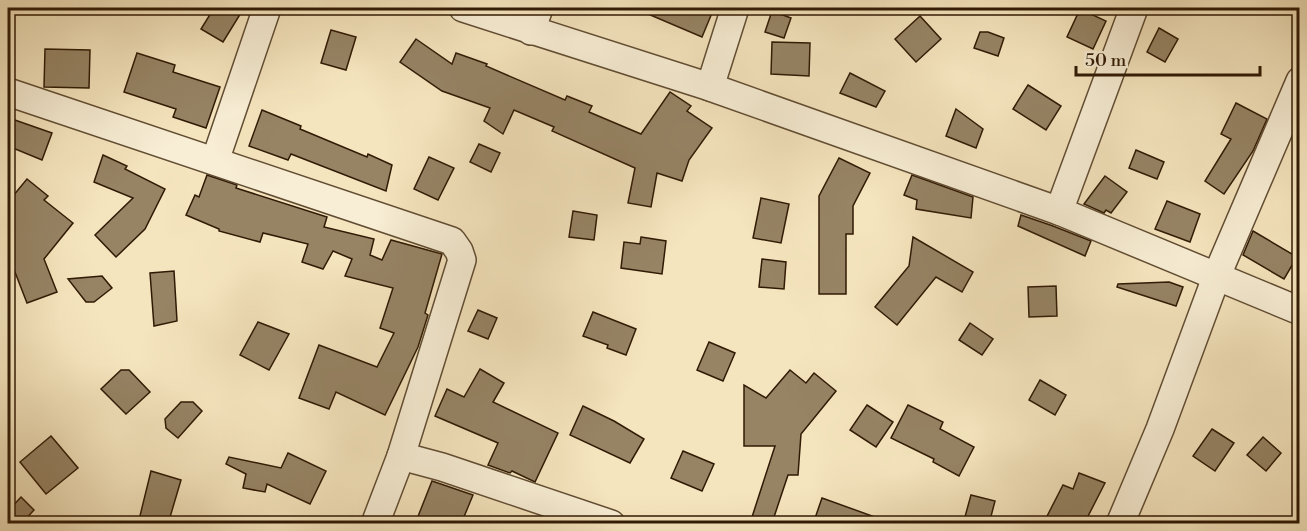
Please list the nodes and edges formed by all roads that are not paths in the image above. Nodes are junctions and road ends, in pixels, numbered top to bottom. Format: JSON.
{"nodes":[{"id":1,"x":267,"y":8,"type":"edge"},
{"id":2,"x":463,"y":8,"type":"edge"},
{"id":3,"x":735,"y":8,"type":"edge"},
{"id":4,"x":1134,"y":8,"type":"edge"},
{"id":5,"x":535,"y":19,"type":"edge"},
{"id":6,"x":1299,"y":81,"type":"edge"},
{"id":7,"x":710,"y":87,"type":"junction"},
{"id":8,"x":8,"y":92,"type":"edge"},
{"id":9,"x":215,"y":161,"type":"junction"},
{"id":10,"x":1059,"y":210,"type":"junction"},
{"id":11,"x":1217,"y":275,"type":"junction"},
{"id":12,"x":1299,"y":310,"type":"edge"},
{"id":13,"x":400,"y":456,"type":"junction"},
{"id":14,"x":375,"y":524,"type":"edge"},
{"id":15,"x":611,"y":524,"type":"edge"},
{"id":16,"x":1120,"y":524,"type":"edge"}],
"edges":[{"from":1,"to":9,"type":"street"},
{"from":2,"to":5,"type":"street"},
{"from":3,"to":7,"type":"street"},
{"from":4,"to":10,"type":"street"},
{"from":5,"to":7,"type":"street"},
{"from":6,"to":11,"type":"street"},
{"from":7,"to":10,"type":"street"},
{"from":8,"to":9,"type":"street"},
{"from":9,"to":13,"type":"street"},
{"from":10,"to":11,"type":"street"},
{"from":11,"to":12,"type":"street"},
{"from":11,"to":16,"type":"street"},
{"from":13,"to":14,"type":"street"},
{"from":13,"to":15,"type":"street"}]}
